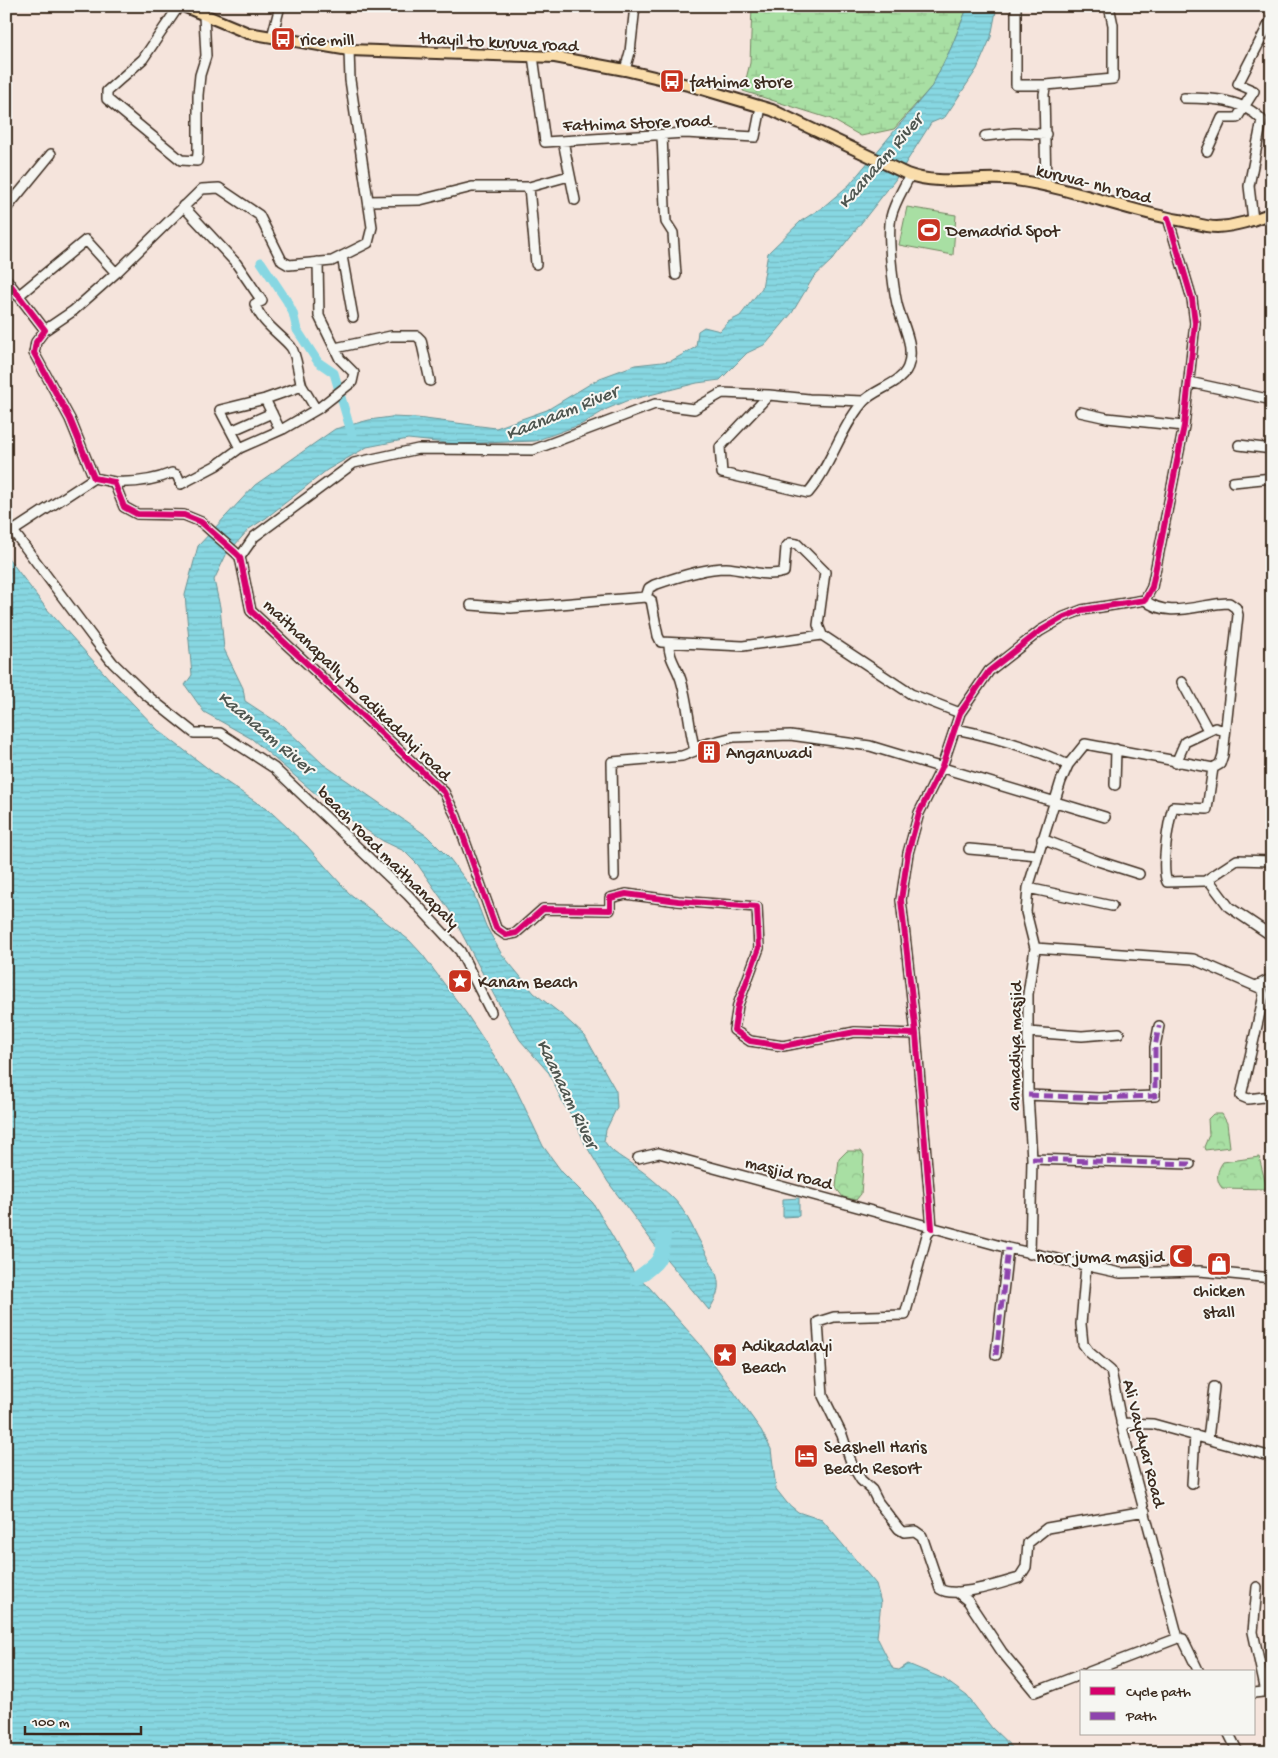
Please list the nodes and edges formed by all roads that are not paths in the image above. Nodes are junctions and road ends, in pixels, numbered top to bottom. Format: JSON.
{"nodes":[{"id":1,"x":181,"y":6,"type":"edge"},
{"id":2,"x":280,"y":6,"type":"edge"},
{"id":3,"x":635,"y":6,"type":"edge"},
{"id":4,"x":1016,"y":6,"type":"edge"},
{"id":5,"x":1110,"y":6,"type":"edge"},
{"id":6,"x":204,"y":16,"type":"junction"},
{"id":7,"x":1272,"y":18,"type":"edge"},
{"id":8,"x":272,"y":37,"type":"junction"},
{"id":9,"x":350,"y":50,"type":"junction"},
{"id":10,"x":533,"y":56,"type":"junction"},
{"id":11,"x":625,"y":70,"type":"junction"},
{"id":12,"x":1046,"y":85,"type":"junction"},
{"id":13,"x":1184,"y":98,"type":"dead end"},
{"id":14,"x":761,"y":107,"type":"junction"},
{"id":15,"x":1245,"y":108,"type":"junction"},
{"id":16,"x":1046,"y":134,"type":"junction"},
{"id":17,"x":662,"y":135,"type":"junction"},
{"id":18,"x":986,"y":136,"type":"dead end"},
{"id":19,"x":563,"y":141,"type":"junction"},
{"id":20,"x":1207,"y":151,"type":"dead end"},
{"id":21,"x":863,"y":153,"type":"joint"},
{"id":22,"x":51,"y":154,"type":"dead end"},
{"id":23,"x":908,"y":175,"type":"junction"},
{"id":24,"x":569,"y":176,"type":"junction"},
{"id":25,"x":1046,"y":185,"type":"junction"},
{"id":26,"x":529,"y":188,"type":"junction"},
{"id":27,"x":575,"y":200,"type":"dead end"},
{"id":28,"x":368,"y":201,"type":"junction"},
{"id":29,"x":184,"y":206,"type":"junction"},
{"id":30,"x":6,"y":209,"type":"edge"},
{"id":31,"x":1272,"y":213,"type":"edge"},
{"id":32,"x":1168,"y":218,"type":"junction"},
{"id":33,"x":1253,"y":220,"type":"junction"},
{"id":34,"x":342,"y":256,"type":"junction"},
{"id":35,"x":318,"y":262,"type":"junction"},
{"id":36,"x":536,"y":264,"type":"dead end"},
{"id":37,"x":116,"y":273,"type":"junction"},
{"id":38,"x":676,"y":275,"type":"dead end"},
{"id":39,"x":6,"y":279,"type":"edge"},
{"id":40,"x":18,"y":296,"type":"junction"},
{"id":41,"x":353,"y":317,"type":"dead end"},
{"id":42,"x":45,"y":330,"type":"junction"},
{"id":43,"x":335,"y":348,"type":"junction"},
{"id":44,"x":430,"y":381,"type":"dead end"},
{"id":45,"x":1188,"y":382,"type":"junction"},
{"id":46,"x":302,"y":386,"type":"junction"},
{"id":47,"x":769,"y":395,"type":"junction"},
{"id":48,"x":265,"y":399,"type":"junction"},
{"id":49,"x":864,"y":400,"type":"junction"},
{"id":50,"x":1272,"y":400,"type":"edge"},
{"id":51,"x":319,"y":408,"type":"junction"},
{"id":52,"x":272,"y":412,"type":"junction"},
{"id":53,"x":1080,"y":412,"type":"dead end"},
{"id":54,"x":1184,"y":426,"type":"junction"},
{"id":55,"x":280,"y":430,"type":"junction"},
{"id":56,"x":231,"y":431,"type":"junction"},
{"id":57,"x":1239,"y":445,"type":"dead end"},
{"id":58,"x":240,"y":448,"type":"junction"},
{"id":59,"x":1272,"y":449,"type":"edge"},
{"id":60,"x":94,"y":478,"type":"junction"},
{"id":61,"x":1272,"y":478,"type":"edge"},
{"id":62,"x":114,"y":482,"type":"junction"},
{"id":63,"x":1233,"y":482,"type":"dead end"},
{"id":64,"x":238,"y":555,"type":"junction"},
{"id":65,"x":646,"y":596,"type":"junction"},
{"id":66,"x":1145,"y":600,"type":"junction"},
{"id":67,"x":471,"y":605,"type":"dead end"},
{"id":68,"x":822,"y":636,"type":"junction"},
{"id":69,"x":669,"y":643,"type":"junction"},
{"id":70,"x":1182,"y":682,"type":"dead end"},
{"id":71,"x":960,"y":713,"type":"junction"},
{"id":72,"x":956,"y":729,"type":"junction"},
{"id":73,"x":1208,"y":730,"type":"junction"},
{"id":74,"x":1225,"y":731,"type":"junction"},
{"id":75,"x":1116,"y":749,"type":"junction"},
{"id":76,"x":695,"y":751,"type":"junction"},
{"id":77,"x":1176,"y":763,"type":"junction"},
{"id":78,"x":1068,"y":765,"type":"junction"},
{"id":79,"x":942,"y":767,"type":"junction"},
{"id":80,"x":1213,"y":768,"type":"junction"},
{"id":81,"x":1115,"y":785,"type":"dead end"},
{"id":82,"x":1055,"y":800,"type":"junction"},
{"id":83,"x":1105,"y":817,"type":"dead end"},
{"id":84,"x":1042,"y":839,"type":"junction"},
{"id":85,"x":969,"y":849,"type":"dead end"},
{"id":86,"x":1038,"y":855,"type":"junction"},
{"id":87,"x":1272,"y":861,"type":"edge"},
{"id":88,"x":1139,"y":874,"type":"dead end"},
{"id":89,"x":614,"y":876,"type":"dead end"},
{"id":90,"x":1208,"y":879,"type":"junction"},
{"id":91,"x":1028,"y":888,"type":"junction"},
{"id":92,"x":1112,"y":906,"type":"dead end"},
{"id":93,"x":1272,"y":936,"type":"edge"},
{"id":94,"x":1035,"y":948,"type":"junction"},
{"id":95,"x":1272,"y":978,"type":"edge"},
{"id":96,"x":1256,"y":986,"type":"junction"},
{"id":97,"x":491,"y":1012,"type":"dead end"},
{"id":98,"x":1159,"y":1026,"type":"dead end"},
{"id":99,"x":1028,"y":1032,"type":"junction"},
{"id":100,"x":1119,"y":1033,"type":"dead end"},
{"id":101,"x":916,"y":1034,"type":"junction"},
{"id":102,"x":1028,"y":1095,"type":"junction"},
{"id":103,"x":1272,"y":1096,"type":"edge"},
{"id":104,"x":638,"y":1158,"type":"dead end"},
{"id":105,"x":1032,"y":1159,"type":"junction"},
{"id":106,"x":1190,"y":1164,"type":"dead end"},
{"id":107,"x":932,"y":1228,"type":"junction"},
{"id":108,"x":1008,"y":1248,"type":"junction"},
{"id":109,"x":1030,"y":1254,"type":"junction"},
{"id":110,"x":1086,"y":1265,"type":"junction"},
{"id":111,"x":1272,"y":1278,"type":"edge"},
{"id":112,"x":996,"y":1355,"type":"dead end"},
{"id":113,"x":1214,"y":1387,"type":"dead end"},
{"id":114,"x":1121,"y":1423,"type":"junction"},
{"id":115,"x":1194,"y":1436,"type":"junction"},
{"id":116,"x":1208,"y":1439,"type":"junction"},
{"id":117,"x":1272,"y":1457,"type":"edge"},
{"id":118,"x":1192,"y":1484,"type":"dead end"},
{"id":119,"x":1145,"y":1510,"type":"junction"},
{"id":120,"x":1257,"y":1587,"type":"dead end"},
{"id":121,"x":957,"y":1592,"type":"junction"},
{"id":122,"x":1178,"y":1638,"type":"junction"},
{"id":123,"x":1094,"y":1670,"type":"edge"},
{"id":124,"x":1198,"y":1670,"type":"edge"},
{"id":125,"x":1080,"y":1675,"type":"edge"},
{"id":126,"x":1269,"y":1691,"type":"edge"},
{"id":127,"x":1256,"y":1693,"type":"edge"},
{"id":128,"x":1230,"y":1736,"type":"edge"},
{"id":129,"x":1238,"y":1752,"type":"edge"}],
"edges":[{"from":1,"to":6,"type":"main road","name":"thayil to kuruva road"},
{"from":1,"to":6,"type":"street"},
{"from":2,"to":8,"type":"street"},
{"from":3,"to":11,"type":"street"},
{"from":4,"to":12,"type":"street"},
{"from":5,"to":12,"type":"street"},
{"from":6,"to":8,"type":"main road","name":"thayil to kuruva road"},
{"from":7,"to":15,"type":"street"},
{"from":8,"to":9,"type":"main road","name":"thayil to kuruva road"},
{"from":9,"to":10,"type":"main road","name":"thayil to kuruva road"},
{"from":9,"to":28,"type":"street"},
{"from":10,"to":11,"type":"main road","name":"thayil to kuruva road"},
{"from":10,"to":19,"type":"street","name":"Fathima Store road"},
{"from":11,"to":14,"type":"main road","name":"thayil to kuruva road"},
{"from":12,"to":16,"type":"street"},
{"from":13,"to":15,"type":"street"},
{"from":14,"to":17,"type":"street","name":"Fathima Store road"},
{"from":14,"to":21,"type":"main road","name":"thayil to kuruva road"},
{"from":15,"to":20,"type":"street"},
{"from":15,"to":33,"type":"street"},
{"from":16,"to":18,"type":"street"},
{"from":16,"to":25,"type":"street"},
{"from":17,"to":19,"type":"street","name":"Fathima Store road"},
{"from":17,"to":38,"type":"street"},
{"from":19,"to":24,"type":"street"},
{"from":21,"to":23,"type":"main road","name":"kuruva- nh road"},
{"from":22,"to":30,"type":"street"},
{"from":23,"to":25,"type":"main road","name":"kuruva- nh road"},
{"from":23,"to":49,"type":"street"},
{"from":24,"to":26,"type":"street"},
{"from":24,"to":27,"type":"street"},
{"from":25,"to":32,"type":"main road","name":"kuruva- nh road"},
{"from":26,"to":28,"type":"street"},
{"from":26,"to":36,"type":"street"},
{"from":28,"to":34,"type":"street"},
{"from":29,"to":35,"type":"street"},
{"from":29,"to":37,"type":"street"},
{"from":29,"to":46,"type":"street"},
{"from":31,"to":33,"type":"main road","name":"kuruva- nh road"},
{"from":32,"to":33,"type":"main road","name":"kuruva- nh road"},
{"from":32,"to":45,"type":"street"},
{"from":34,"to":35,"type":"street"},
{"from":34,"to":41,"type":"street"},
{"from":35,"to":43,"type":"street"},
{"from":37,"to":40,"type":"street"},
{"from":37,"to":42,"type":"street"},
{"from":39,"to":40,"type":"street"},
{"from":40,"to":42,"type":"street"},
{"from":42,"to":60,"type":"street"},
{"from":43,"to":44,"type":"street"},
{"from":43,"to":51,"type":"street"},
{"from":45,"to":50,"type":"street"},
{"from":45,"to":54,"type":"street"},
{"from":46,"to":48,"type":"street"},
{"from":46,"to":51,"type":"street"},
{"from":47,"to":49,"type":"street"},
{"from":47,"to":49,"type":"street"},
{"from":47,"to":64,"type":"street"},
{"from":48,"to":52,"type":"street"},
{"from":48,"to":56,"type":"street"},
{"from":51,"to":55,"type":"street"},
{"from":52,"to":55,"type":"street"},
{"from":52,"to":56,"type":"street"},
{"from":53,"to":54,"type":"street"},
{"from":54,"to":66,"type":"street"},
{"from":55,"to":58,"type":"street"},
{"from":56,"to":58,"type":"street"},
{"from":57,"to":59,"type":"street"},
{"from":58,"to":62,"type":"street"},
{"from":60,"to":62,"type":"street"},
{"from":60,"to":97,"type":"street","name":"beach road maithanapaly"},
{"from":61,"to":63,"type":"street"},
{"from":62,"to":64,"type":"street"},
{"from":64,"to":101,"type":"street","name":"maithanapally to adikadalyi road"},
{"from":65,"to":67,"type":"street"},
{"from":65,"to":68,"type":"street"},
{"from":65,"to":69,"type":"street"},
{"from":66,"to":71,"type":"street"},
{"from":66,"to":74,"type":"street"},
{"from":68,"to":69,"type":"street"},
{"from":68,"to":71,"type":"street"},
{"from":69,"to":76,"type":"street"},
{"from":70,"to":73,"type":"street"},
{"from":71,"to":72,"type":"street"},
{"from":72,"to":78,"type":"street"},
{"from":72,"to":79,"type":"street"},
{"from":73,"to":74,"type":"street"},
{"from":73,"to":77,"type":"street"},
{"from":74,"to":80,"type":"street"},
{"from":75,"to":77,"type":"street","name":"ahmadiya masjid"},
{"from":75,"to":78,"type":"street","name":"ahmadiya masjid"},
{"from":75,"to":81,"type":"street"},
{"from":76,"to":79,"type":"street"},
{"from":76,"to":89,"type":"street"},
{"from":77,"to":80,"type":"street","name":"ahmadiya masjid"},
{"from":78,"to":82,"type":"street","name":"ahmadiya masjid"},
{"from":79,"to":82,"type":"street"},
{"from":79,"to":101,"type":"street"},
{"from":80,"to":90,"type":"street"},
{"from":82,"to":83,"type":"street"},
{"from":82,"to":84,"type":"street","name":"ahmadiya masjid"},
{"from":84,"to":86,"type":"street","name":"ahmadiya masjid"},
{"from":84,"to":88,"type":"street"},
{"from":85,"to":86,"type":"street"},
{"from":86,"to":91,"type":"street","name":"ahmadiya masjid"},
{"from":87,"to":90,"type":"street"},
{"from":90,"to":93,"type":"street"},
{"from":91,"to":92,"type":"street"},
{"from":91,"to":94,"type":"street","name":"ahmadiya masjid"},
{"from":94,"to":96,"type":"street"},
{"from":94,"to":99,"type":"street","name":"ahmadiya masjid"},
{"from":95,"to":96,"type":"street"},
{"from":96,"to":103,"type":"street"},
{"from":98,"to":102,"type":"street"},
{"from":99,"to":100,"type":"street"},
{"from":99,"to":102,"type":"street","name":"ahmadiya masjid"},
{"from":101,"to":107,"type":"street"},
{"from":102,"to":105,"type":"street","name":"ahmadiya masjid"},
{"from":104,"to":107,"type":"street","name":"masjid road"},
{"from":105,"to":106,"type":"street"},
{"from":105,"to":109,"type":"street","name":"ahmadiya masjid"},
{"from":107,"to":108,"type":"street","name":"masjid road"},
{"from":107,"to":121,"type":"street"},
{"from":108,"to":109,"type":"street","name":"masjid road"},
{"from":108,"to":112,"type":"street"},
{"from":109,"to":110,"type":"street","name":"masjid road"},
{"from":110,"to":111,"type":"street","name":"masjid road"},
{"from":110,"to":114,"type":"street","name":"Ali Vaydyar Road"},
{"from":113,"to":116,"type":"street"},
{"from":114,"to":115,"type":"street"},
{"from":114,"to":119,"type":"street","name":"Ali Vaydyar Road"},
{"from":115,"to":116,"type":"street"},
{"from":115,"to":118,"type":"street"},
{"from":116,"to":117,"type":"street"},
{"from":119,"to":121,"type":"street"},
{"from":119,"to":122,"type":"street","name":"Ali Vaydyar Road"},
{"from":120,"to":126,"type":"street"},
{"from":121,"to":125,"type":"street"},
{"from":122,"to":123,"type":"street"},
{"from":122,"to":124,"type":"street"},
{"from":126,"to":127,"type":"street"},
{"from":128,"to":129,"type":"street"}]}
